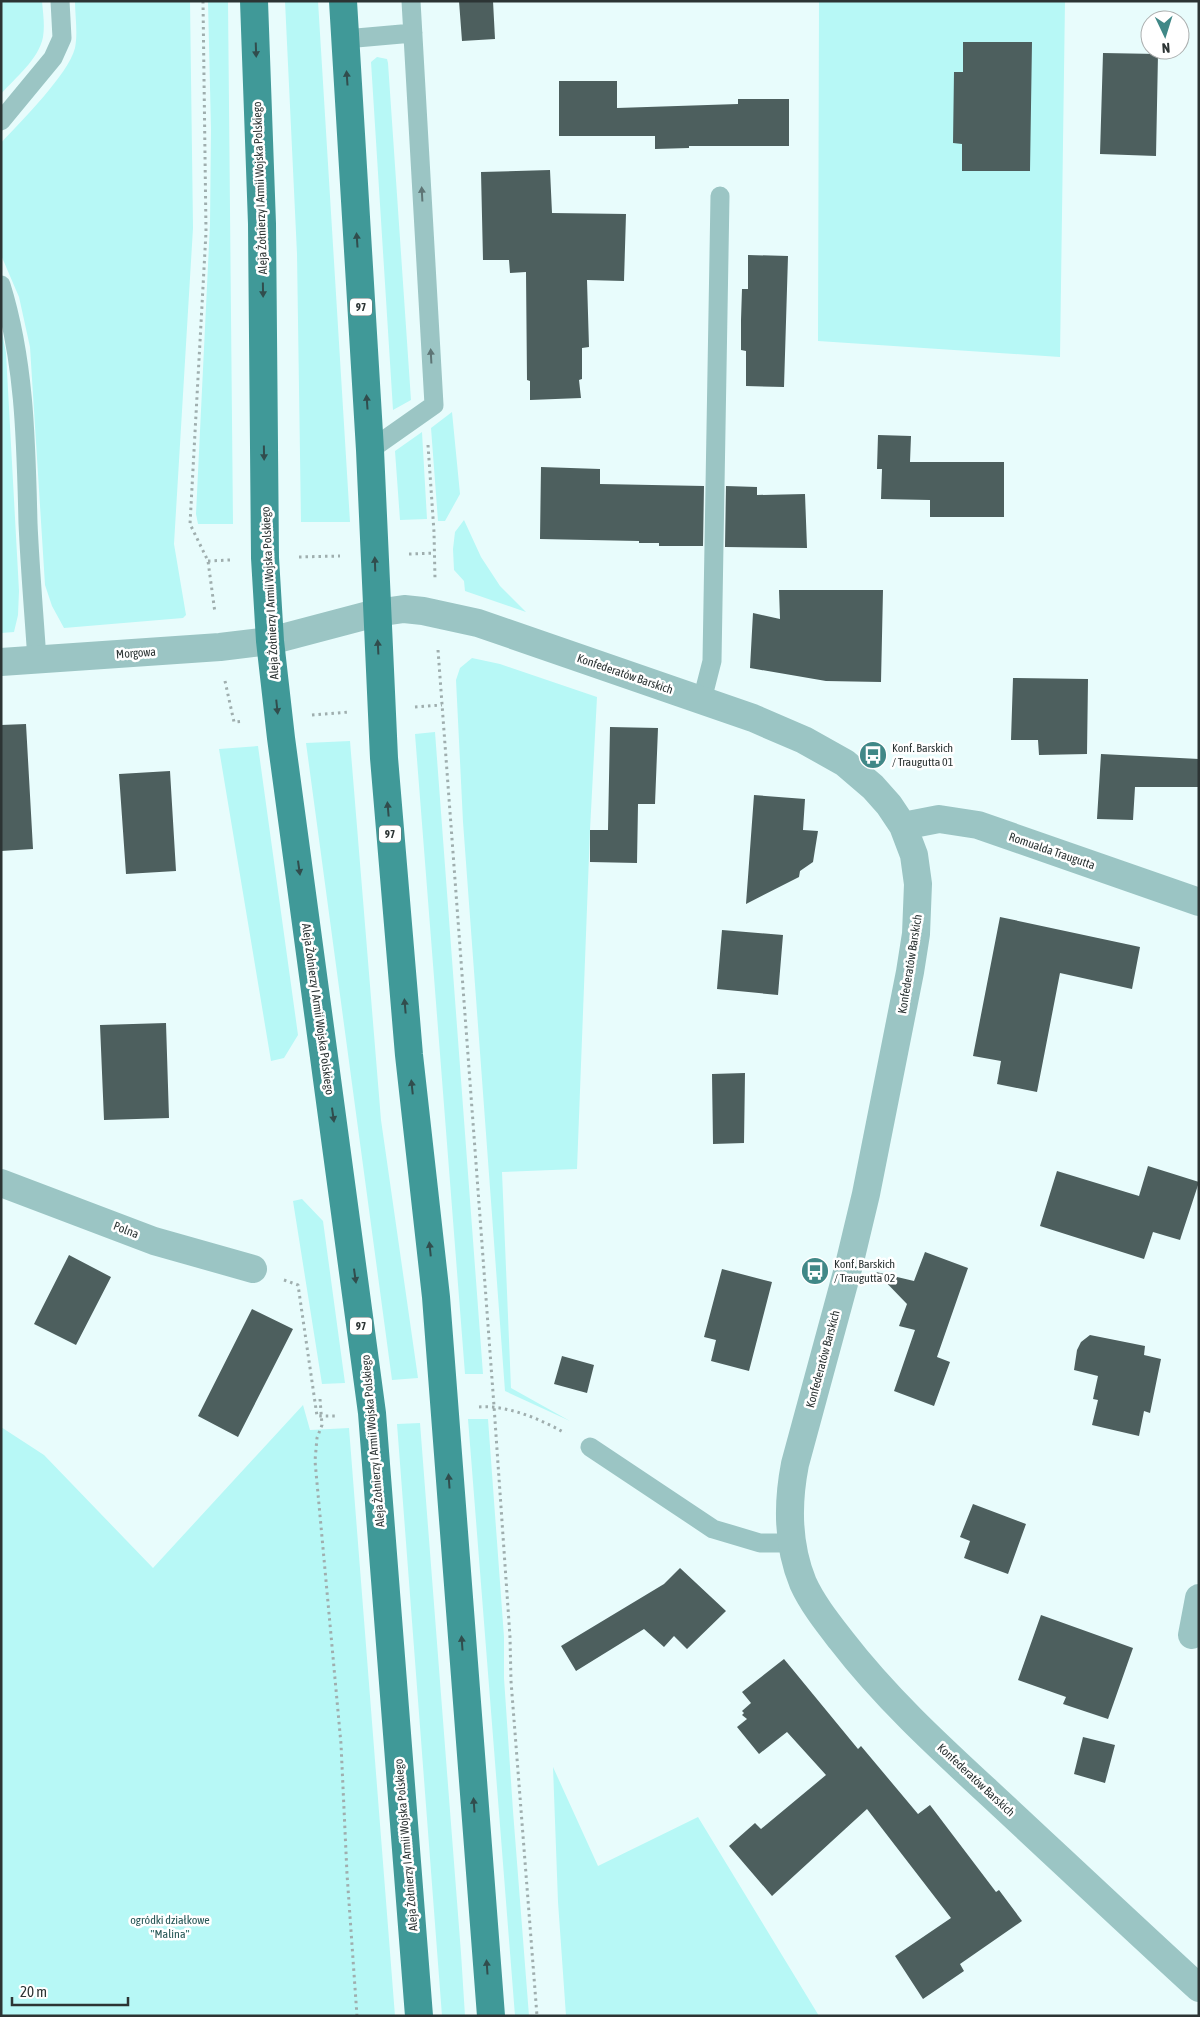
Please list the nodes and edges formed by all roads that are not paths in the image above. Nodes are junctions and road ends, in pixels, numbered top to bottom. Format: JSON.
{"nodes":[{"id":1,"x":60,"y":1,"type":"edge"},
{"id":2,"x":254,"y":1,"type":"edge"},
{"id":3,"x":342,"y":1,"type":"edge"},
{"id":4,"x":411,"y":1,"type":"edge"},
{"id":5,"x":413,"y":33,"type":"junction"},
{"id":6,"x":345,"y":38,"type":"junction"},
{"id":7,"x":1,"y":121,"type":"edge"},
{"id":8,"x":720,"y":196,"type":"dead end"},
{"id":9,"x":1,"y":285,"type":"edge"},
{"id":10,"x":370,"y":450,"type":"junction"},
{"id":11,"x":376,"y":613,"type":"junction"},
{"id":12,"x":270,"y":641,"type":"junction"},
{"id":13,"x":37,"y":660,"type":"junction"},
{"id":14,"x":1,"y":662,"type":"edge"},
{"id":15,"x":702,"y":700,"type":"junction"},
{"id":16,"x":903,"y":826,"type":"junction"},
{"id":17,"x":1199,"y":902,"type":"edge"},
{"id":18,"x":1,"y":1183,"type":"edge"},
{"id":19,"x":253,"y":1269,"type":"dead end"},
{"id":20,"x":590,"y":1447,"type":"dead end"},
{"id":21,"x":791,"y":1543,"type":"junction"},
{"id":22,"x":1199,"y":1598,"type":"edge"},
{"id":23,"x":1192,"y":1635,"type":"dead end"},
{"id":24,"x":1199,"y":1988,"type":"edge"},
{"id":25,"x":420,"y":2016,"type":"edge"},
{"id":26,"x":491,"y":2016,"type":"edge"}],
"edges":[{"from":1,"to":7,"type":"lane"},
{"from":2,"to":12,"type":"main road","name":"Aleja Żołnierzy I Armii Wojska Polskiego","number":"97","one_way":true},
{"from":3,"to":6,"type":"main road","number":"97"},
{"from":4,"to":5,"type":"lane"},
{"from":5,"to":6,"type":"lane"},
{"from":10,"to":5,"type":"lane","one_way":true},
{"from":10,"to":6,"type":"main road","number":"97","one_way":true},
{"from":8,"to":15,"type":"lane"},
{"from":9,"to":13,"type":"lane"},
{"from":11,"to":10,"type":"main road","number":"97","one_way":true},
{"from":11,"to":12,"type":"street","name":"Konfederatów Barskich"},
{"from":11,"to":15,"type":"street","name":"Konfederatów Barskich"},
{"from":26,"to":11,"type":"main road","number":"97","one_way":true},
{"from":12,"to":13,"type":"street","name":"Morgowa"},
{"from":12,"to":25,"type":"main road","name":"Aleja Żołnierzy I Armii Wojska Polskiego","number":"97","one_way":true},
{"from":13,"to":14,"type":"street","name":"Morgowa"},
{"from":15,"to":16,"type":"street","name":"Konfederatów Barskich"},
{"from":16,"to":17,"type":"street","name":"Romualda Traugutta"},
{"from":16,"to":21,"type":"street","name":"Konfederatów Barskich"},
{"from":18,"to":19,"type":"street","name":"Polna"},
{"from":20,"to":21,"type":"lane"},
{"from":21,"to":24,"type":"street","name":"Konfederatów Barskich"},
{"from":22,"to":23,"type":"street"}]}
